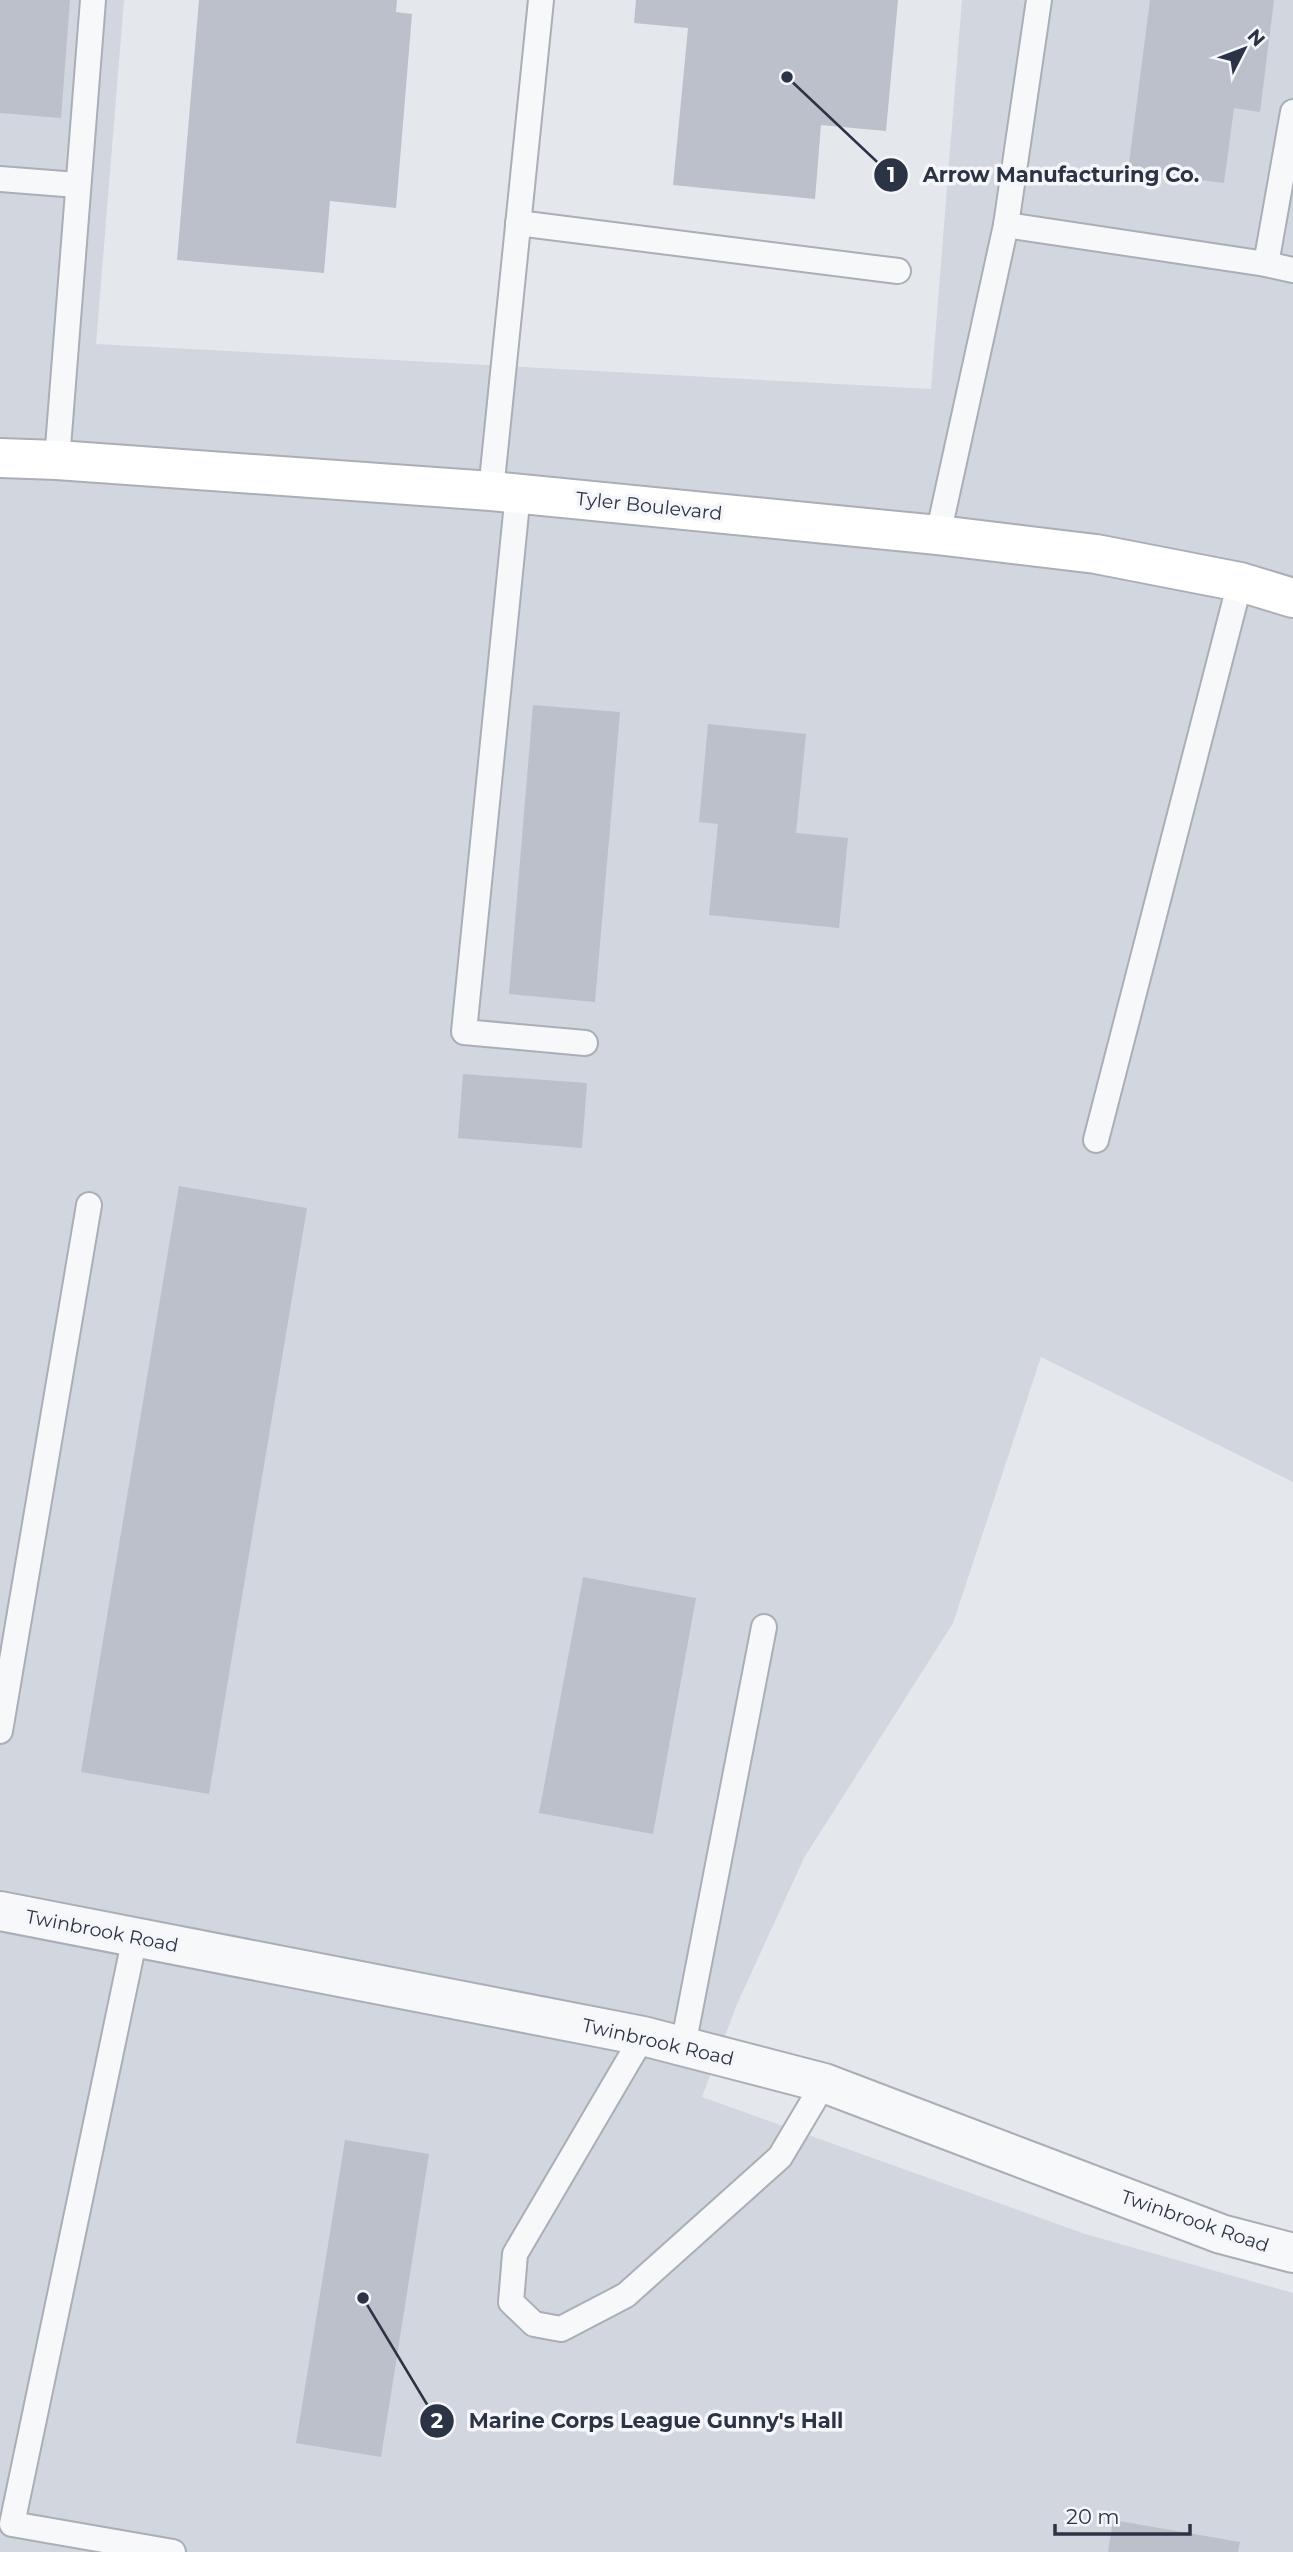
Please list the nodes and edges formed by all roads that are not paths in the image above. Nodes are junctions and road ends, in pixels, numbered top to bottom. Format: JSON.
{"nodes":[{"id":1,"x":93,"y":0,"type":"edge"},
{"id":2,"x":541,"y":0,"type":"edge"},
{"id":3,"x":1039,"y":0,"type":"edge"},
{"id":4,"x":1293,"y":112,"type":"edge"},
{"id":5,"x":0,"y":179,"type":"edge"},
{"id":6,"x":77,"y":185,"type":"junction"},
{"id":7,"x":518,"y":223,"type":"junction"},
{"id":8,"x":1006,"y":225,"type":"junction"},
{"id":9,"x":1266,"y":264,"type":"junction"},
{"id":10,"x":1293,"y":270,"type":"edge"},
{"id":11,"x":898,"y":271,"type":"dead end"},
{"id":12,"x":57,"y":460,"type":"junction"},
{"id":13,"x":1,"y":465,"type":"edge"},
{"id":14,"x":504,"y":492,"type":"junction"},
{"id":15,"x":938,"y":535,"type":"junction"},
{"id":16,"x":1240,"y":582,"type":"junction"},
{"id":17,"x":1293,"y":598,"type":"edge"},
{"id":18,"x":585,"y":1043,"type":"dead end"},
{"id":19,"x":1096,"y":1140,"type":"dead end"},
{"id":20,"x":89,"y":1205,"type":"dead end"},
{"id":21,"x":764,"y":1627,"type":"dead end"},
{"id":22,"x":0,"y":1731,"type":"edge"},
{"id":23,"x":0,"y":1911,"type":"edge"},
{"id":24,"x":135,"y":1937,"type":"junction"},
{"id":25,"x":643,"y":2036,"type":"junction"},
{"id":26,"x":683,"y":2046,"type":"junction"},
{"id":27,"x":824,"y":2083,"type":"junction"},
{"id":28,"x":1293,"y":2253,"type":"edge"},
{"id":29,"x":173,"y":2552,"type":"edge"}],
"edges":[{"from":1,"to":6,"type":"lane"},
{"from":2,"to":7,"type":"lane"},
{"from":3,"to":8,"type":"lane"},
{"from":4,"to":9,"type":"lane"},
{"from":5,"to":6,"type":"lane"},
{"from":6,"to":12,"type":"lane"},
{"from":7,"to":11,"type":"lane"},
{"from":7,"to":14,"type":"lane"},
{"from":8,"to":9,"type":"lane"},
{"from":8,"to":15,"type":"lane"},
{"from":9,"to":10,"type":"lane"},
{"from":12,"to":13,"type":"street","name":"Tyler Boulevard"},
{"from":12,"to":14,"type":"street","name":"Tyler Boulevard"},
{"from":14,"to":15,"type":"street","name":"Tyler Boulevard"},
{"from":14,"to":18,"type":"lane"},
{"from":15,"to":16,"type":"street","name":"Tyler Boulevard"},
{"from":16,"to":17,"type":"street","name":"Tyler Boulevard"},
{"from":16,"to":19,"type":"lane"},
{"from":20,"to":22,"type":"lane"},
{"from":21,"to":26,"type":"lane"},
{"from":23,"to":24,"type":"street","name":"Twinbrook Road"},
{"from":24,"to":25,"type":"street","name":"Twinbrook Road"},
{"from":24,"to":29,"type":"lane"},
{"from":25,"to":26,"type":"street","name":"Twinbrook Road"},
{"from":25,"to":27,"type":"lane"},
{"from":26,"to":27,"type":"street","name":"Twinbrook Road"},
{"from":27,"to":28,"type":"street","name":"Twinbrook Road"}]}
